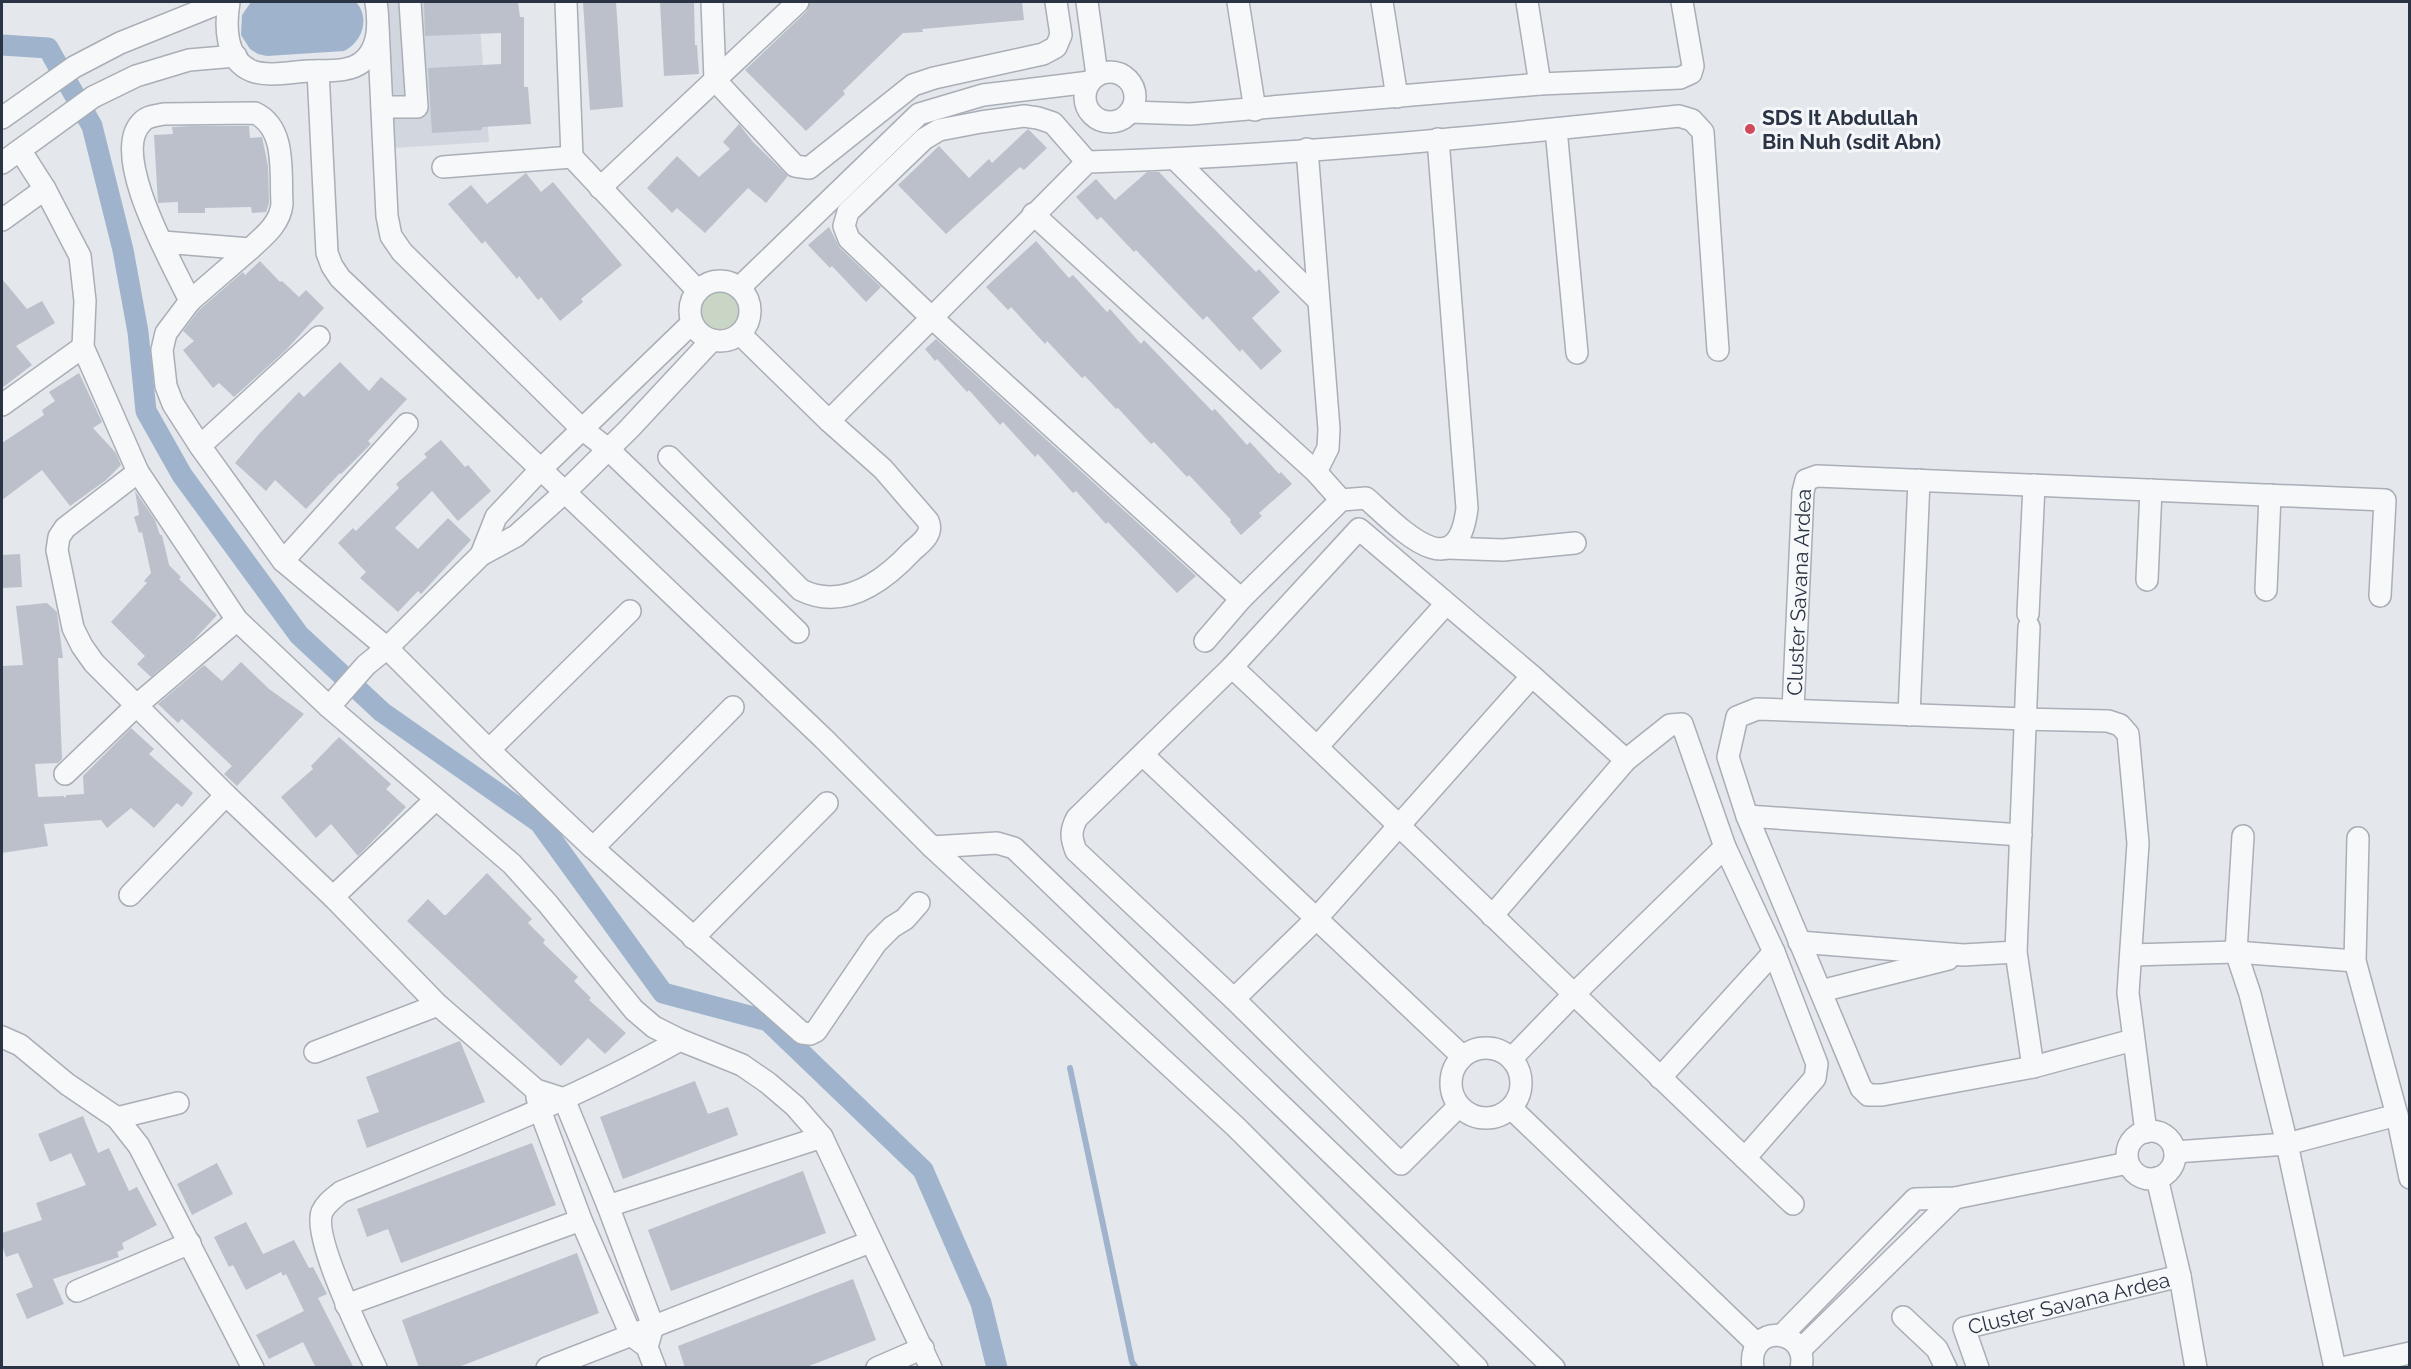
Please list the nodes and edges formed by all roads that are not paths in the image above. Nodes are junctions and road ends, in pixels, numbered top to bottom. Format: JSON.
{"nodes":[{"id":1,"x":222,"y":2,"type":"edge"},
{"id":2,"x":229,"y":2,"type":"edge"},
{"id":3,"x":411,"y":2,"type":"edge"},
{"id":4,"x":566,"y":2,"type":"edge"},
{"id":5,"x":712,"y":2,"type":"edge"},
{"id":6,"x":798,"y":2,"type":"edge"},
{"id":7,"x":1056,"y":2,"type":"edge"},
{"id":8,"x":1087,"y":2,"type":"edge"},
{"id":9,"x":1238,"y":2,"type":"edge"},
{"id":10,"x":1382,"y":2,"type":"edge"},
{"id":11,"x":1527,"y":2,"type":"edge"},
{"id":12,"x":1682,"y":2,"type":"edge"},
{"id":13,"x":377,"y":10,"type":"edge"},
{"id":14,"x":236,"y":56,"type":"junction"},
{"id":15,"x":318,"y":71,"type":"junction"},
{"id":16,"x":1094,"y":78,"type":"junction"},
{"id":17,"x":715,"y":80,"type":"junction"},
{"id":18,"x":1540,"y":84,"type":"junction"},
{"id":19,"x":1397,"y":97,"type":"junction"},
{"id":20,"x":382,"y":107,"type":"junction"},
{"id":21,"x":1256,"y":110,"type":"junction"},
{"id":22,"x":1130,"y":112,"type":"junction"},
{"id":23,"x":2,"y":118,"type":"edge"},
{"id":24,"x":1556,"y":129,"type":"junction"},
{"id":25,"x":1438,"y":139,"type":"junction"},
{"id":26,"x":1307,"y":149,"type":"junction"},
{"id":27,"x":20,"y":150,"type":"junction"},
{"id":28,"x":572,"y":157,"type":"junction"},
{"id":29,"x":1175,"y":159,"type":"junction"},
{"id":30,"x":1088,"y":162,"type":"junction"},
{"id":31,"x":2,"y":163,"type":"edge"},
{"id":32,"x":443,"y":167,"type":"dead end"},
{"id":33,"x":600,"y":188,"type":"junction"},
{"id":34,"x":45,"y":189,"type":"junction"},
{"id":35,"x":1034,"y":214,"type":"junction"},
{"id":36,"x":2,"y":220,"type":"edge"},
{"id":37,"x":163,"y":242,"type":"junction"},
{"id":38,"x":250,"y":249,"type":"junction"},
{"id":39,"x":739,"y":288,"type":"junction"},
{"id":40,"x":698,"y":291,"type":"junction"},
{"id":41,"x":1318,"y":300,"type":"junction"},
{"id":42,"x":190,"y":301,"type":"junction"},
{"id":43,"x":931,"y":316,"type":"junction"},
{"id":44,"x":692,"y":323,"type":"junction"},
{"id":45,"x":740,"y":334,"type":"junction"},
{"id":46,"x":319,"y":337,"type":"dead end"},
{"id":47,"x":712,"y":340,"type":"junction"},
{"id":48,"x":83,"y":347,"type":"junction"},
{"id":49,"x":1718,"y":350,"type":"dead end"},
{"id":50,"x":1577,"y":353,"type":"dead end"},
{"id":51,"x":2,"y":405,"type":"edge"},
{"id":52,"x":829,"y":422,"type":"junction"},
{"id":53,"x":407,"y":424,"type":"dead end"},
{"id":54,"x":582,"y":429,"type":"junction"},
{"id":55,"x":201,"y":446,"type":"junction"},
{"id":56,"x":608,"y":449,"type":"junction"},
{"id":57,"x":669,"y":457,"type":"dead end"},
{"id":58,"x":541,"y":469,"type":"junction"},
{"id":59,"x":138,"y":471,"type":"junction"},
{"id":60,"x":1316,"y":472,"type":"junction"},
{"id":61,"x":1919,"y":480,"type":"junction"},
{"id":62,"x":2034,"y":485,"type":"junction"},
{"id":63,"x":2151,"y":489,"type":"junction"},
{"id":64,"x":565,"y":492,"type":"junction"},
{"id":65,"x":2270,"y":495,"type":"junction"},
{"id":66,"x":1341,"y":500,"type":"junction"},
{"id":67,"x":1575,"y":543,"type":"dead end"},
{"id":68,"x":1447,"y":548,"type":"junction"},
{"id":69,"x":481,"y":555,"type":"junction"},
{"id":70,"x":283,"y":561,"type":"junction"},
{"id":71,"x":2147,"y":580,"type":"dead end"},
{"id":72,"x":2266,"y":590,"type":"dead end"},
{"id":73,"x":2380,"y":596,"type":"dead end"},
{"id":74,"x":1241,"y":599,"type":"junction"},
{"id":75,"x":1446,"y":604,"type":"junction"},
{"id":76,"x":630,"y":611,"type":"dead end"},
{"id":77,"x":237,"y":620,"type":"junction"},
{"id":78,"x":798,"y":632,"type":"dead end"},
{"id":79,"x":1205,"y":641,"type":"dead end"},
{"id":80,"x":387,"y":648,"type":"junction"},
{"id":81,"x":1232,"y":667,"type":"junction"},
{"id":82,"x":1532,"y":676,"type":"junction"},
{"id":83,"x":334,"y":702,"type":"junction"},
{"id":84,"x":136,"y":706,"type":"junction"},
{"id":85,"x":733,"y":707,"type":"dead end"},
{"id":86,"x":1793,"y":710,"type":"junction"},
{"id":87,"x":1908,"y":715,"type":"junction"},
{"id":88,"x":2026,"y":720,"type":"junction"},
{"id":89,"x":1317,"y":747,"type":"junction"},
{"id":90,"x":489,"y":750,"type":"junction"},
{"id":91,"x":1143,"y":755,"type":"junction"},
{"id":92,"x":1626,"y":760,"type":"junction"},
{"id":93,"x":65,"y":774,"type":"dead end"},
{"id":94,"x":226,"y":795,"type":"junction"},
{"id":95,"x":435,"y":800,"type":"junction"},
{"id":96,"x":827,"y":803,"type":"dead end"},
{"id":97,"x":1747,"y":816,"type":"junction"},
{"id":98,"x":1399,"y":825,"type":"junction"},
{"id":99,"x":2021,"y":835,"type":"junction"},
{"id":100,"x":2243,"y":836,"type":"dead end"},
{"id":101,"x":2358,"y":838,"type":"dead end"},
{"id":102,"x":932,"y":847,"type":"junction"},
{"id":103,"x":1725,"y":847,"type":"junction"},
{"id":104,"x":593,"y":848,"type":"junction"},
{"id":105,"x":130,"y":895,"type":"dead end"},
{"id":106,"x":333,"y":897,"type":"junction"},
{"id":107,"x":919,"y":903,"type":"dead end"},
{"id":108,"x":1492,"y":916,"type":"junction"},
{"id":109,"x":1316,"y":919,"type":"junction"},
{"id":110,"x":693,"y":938,"type":"junction"},
{"id":111,"x":1799,"y":942,"type":"junction"},
{"id":112,"x":1774,"y":952,"type":"junction"},
{"id":113,"x":2016,"y":952,"type":"junction"},
{"id":114,"x":2236,"y":952,"type":"junction"},
{"id":115,"x":1963,"y":955,"type":"junction"},
{"id":116,"x":2131,"y":955,"type":"junction"},
{"id":117,"x":2355,"y":961,"type":"junction"},
{"id":118,"x":1821,"y":992,"type":"junction"},
{"id":119,"x":1573,"y":995,"type":"junction"},
{"id":120,"x":1234,"y":999,"type":"junction"},
{"id":121,"x":438,"y":1005,"type":"junction"},
{"id":122,"x":2,"y":1036,"type":"edge"},
{"id":123,"x":680,"y":1040,"type":"junction"},
{"id":124,"x":2133,"y":1040,"type":"junction"},
{"id":125,"x":315,"y":1052,"type":"dead end"},
{"id":126,"x":1462,"y":1056,"type":"junction"},
{"id":127,"x":1512,"y":1058,"type":"junction"},
{"id":128,"x":2033,"y":1067,"type":"junction"},
{"id":129,"x":1660,"y":1078,"type":"junction"},
{"id":130,"x":564,"y":1099,"type":"junction"},
{"id":131,"x":538,"y":1100,"type":"junction"},
{"id":132,"x":178,"y":1103,"type":"dead end"},
{"id":133,"x":1459,"y":1107,"type":"junction"},
{"id":134,"x":1511,"y":1108,"type":"junction"},
{"id":135,"x":2397,"y":1115,"type":"junction"},
{"id":136,"x":117,"y":1118,"type":"junction"},
{"id":137,"x":2146,"y":1132,"type":"junction"},
{"id":138,"x":822,"y":1137,"type":"junction"},
{"id":139,"x":2287,"y":1144,"type":"junction"},
{"id":140,"x":2175,"y":1152,"type":"junction"},
{"id":141,"x":1745,"y":1158,"type":"junction"},
{"id":142,"x":2128,"y":1163,"type":"junction"},
{"id":143,"x":2157,"y":1178,"type":"junction"},
{"id":144,"x":2409,"y":1178,"type":"edge"},
{"id":145,"x":1955,"y":1198,"type":"junction"},
{"id":146,"x":1793,"y":1204,"type":"dead end"},
{"id":147,"x":608,"y":1206,"type":"junction"},
{"id":148,"x":581,"y":1220,"type":"junction"},
{"id":149,"x":870,"y":1242,"type":"junction"},
{"id":150,"x":192,"y":1249,"type":"junction"},
{"id":151,"x":2180,"y":1276,"type":"junction"},
{"id":152,"x":79,"y":1294,"type":"dead end"},
{"id":153,"x":346,"y":1305,"type":"junction"},
{"id":154,"x":1903,"y":1317,"type":"dead end"},
{"id":155,"x":653,"y":1326,"type":"junction"},
{"id":156,"x":1782,"y":1335,"type":"junction"},
{"id":157,"x":639,"y":1341,"type":"junction"},
{"id":158,"x":1757,"y":1344,"type":"junction"},
{"id":159,"x":2409,"y":1353,"type":"edge"},
{"id":160,"x":927,"y":1358,"type":"edge"},
{"id":161,"x":1800,"y":1359,"type":"edge"},
{"id":162,"x":251,"y":1367,"type":"edge"},
{"id":163,"x":376,"y":1368,"type":"edge"},
{"id":164,"x":547,"y":1368,"type":"edge"},
{"id":165,"x":655,"y":1368,"type":"edge"},
{"id":166,"x":877,"y":1368,"type":"edge"},
{"id":167,"x":1477,"y":1368,"type":"edge"},
{"id":168,"x":1554,"y":1368,"type":"edge"},
{"id":169,"x":1753,"y":1368,"type":"edge"},
{"id":170,"x":1946,"y":1368,"type":"edge"},
{"id":171,"x":1978,"y":1368,"type":"edge"},
{"id":172,"x":2196,"y":1368,"type":"edge"},
{"id":173,"x":2335,"y":1368,"type":"edge"},
{"id":174,"x":2342,"y":1368,"type":"edge"}],
"edges":[{"from":1,"to":23,"type":"street"},
{"from":2,"to":14,"type":"street"},
{"from":3,"to":20,"type":"street"},
{"from":4,"to":28,"type":"street"},
{"from":5,"to":17,"type":"street"},
{"from":6,"to":17,"type":"street"},
{"from":7,"to":17,"type":"street"},
{"from":8,"to":16,"type":"street"},
{"from":9,"to":21,"type":"street"},
{"from":10,"to":19,"type":"street"},
{"from":11,"to":18,"type":"street"},
{"from":12,"to":18,"type":"street"},
{"from":13,"to":15,"type":"street"},
{"from":13,"to":20,"type":"street"},
{"from":14,"to":15,"type":"street"},
{"from":14,"to":27,"type":"street"},
{"from":15,"to":58,"type":"street"},
{"from":16,"to":22,"type":"street"},
{"from":16,"to":22,"type":"street"},
{"from":16,"to":39,"type":"street"},
{"from":17,"to":33,"type":"street"},
{"from":18,"to":19,"type":"street"},
{"from":19,"to":21,"type":"street"},
{"from":20,"to":54,"type":"street"},
{"from":21,"to":22,"type":"street"},
{"from":24,"to":25,"type":"street"},
{"from":24,"to":49,"type":"street"},
{"from":24,"to":50,"type":"street"},
{"from":25,"to":26,"type":"street"},
{"from":25,"to":68,"type":"street"},
{"from":26,"to":29,"type":"street"},
{"from":26,"to":41,"type":"street"},
{"from":27,"to":31,"type":"street"},
{"from":27,"to":34,"type":"street"},
{"from":28,"to":32,"type":"street"},
{"from":28,"to":33,"type":"street"},
{"from":29,"to":30,"type":"street"},
{"from":29,"to":41,"type":"street"},
{"from":30,"to":35,"type":"street"},
{"from":30,"to":43,"type":"street"},
{"from":33,"to":40,"type":"street"},
{"from":34,"to":36,"type":"street"},
{"from":34,"to":48,"type":"street"},
{"from":35,"to":43,"type":"street"},
{"from":35,"to":60,"type":"street"},
{"from":37,"to":38,"type":"street"},
{"from":37,"to":38,"type":"street"},
{"from":37,"to":42,"type":"street"},
{"from":38,"to":42,"type":"street"},
{"from":39,"to":40,"type":"street"},
{"from":39,"to":45,"type":"street"},
{"from":40,"to":44,"type":"street"},
{"from":41,"to":60,"type":"street"},
{"from":42,"to":55,"type":"street"},
{"from":43,"to":52,"type":"street"},
{"from":43,"to":74,"type":"street"},
{"from":44,"to":47,"type":"street"},
{"from":44,"to":54,"type":"street"},
{"from":45,"to":47,"type":"street"},
{"from":45,"to":52,"type":"street"},
{"from":46,"to":55,"type":"street"},
{"from":47,"to":56,"type":"street"},
{"from":48,"to":51,"type":"street"},
{"from":48,"to":59,"type":"street"},
{"from":52,"to":57,"type":"street"},
{"from":53,"to":70,"type":"street"},
{"from":54,"to":56,"type":"street"},
{"from":54,"to":58,"type":"street"},
{"from":55,"to":70,"type":"street"},
{"from":56,"to":64,"type":"street"},
{"from":56,"to":78,"type":"street"},
{"from":58,"to":64,"type":"street"},
{"from":58,"to":69,"type":"street"},
{"from":59,"to":77,"type":"street"},
{"from":59,"to":84,"type":"street"},
{"from":60,"to":66,"type":"street"},
{"from":61,"to":62,"type":"street","name":"Cluster Savana Ardea"},
{"from":61,"to":86,"type":"street","name":"Cluster Savana Ardea"},
{"from":61,"to":87,"type":"street"},
{"from":62,"to":63,"type":"street","name":"Cluster Savana Ardea"},
{"from":62,"to":88,"type":"street"},
{"from":63,"to":65,"type":"street","name":"Cluster Savana Ardea"},
{"from":63,"to":71,"type":"street"},
{"from":64,"to":69,"type":"street"},
{"from":64,"to":102,"type":"street"},
{"from":65,"to":72,"type":"street"},
{"from":65,"to":73,"type":"street","name":"Cluster Savana Ardea"},
{"from":66,"to":68,"type":"street"},
{"from":66,"to":74,"type":"street"},
{"from":67,"to":68,"type":"street"},
{"from":69,"to":80,"type":"street"},
{"from":70,"to":80,"type":"street"},
{"from":74,"to":79,"type":"street"},
{"from":75,"to":81,"type":"street"},
{"from":75,"to":82,"type":"street"},
{"from":75,"to":89,"type":"street"},
{"from":76,"to":90,"type":"street"},
{"from":77,"to":83,"type":"street"},
{"from":77,"to":84,"type":"street"},
{"from":80,"to":83,"type":"street"},
{"from":80,"to":90,"type":"street"},
{"from":81,"to":89,"type":"street"},
{"from":81,"to":91,"type":"street"},
{"from":82,"to":92,"type":"street"},
{"from":82,"to":98,"type":"street"},
{"from":83,"to":95,"type":"street"},
{"from":84,"to":93,"type":"street"},
{"from":84,"to":94,"type":"street"},
{"from":85,"to":104,"type":"street"},
{"from":86,"to":87,"type":"street","name":"Cluster Savana Ardea"},
{"from":86,"to":97,"type":"street","name":"Cluster Savana Ardea"},
{"from":87,"to":88,"type":"street","name":"Cluster Savana Ardea"},
{"from":88,"to":99,"type":"street"},
{"from":88,"to":116,"type":"street","name":"Cluster Savana Ardea"},
{"from":89,"to":98,"type":"street"},
{"from":90,"to":104,"type":"street"},
{"from":91,"to":109,"type":"street"},
{"from":91,"to":120,"type":"street"},
{"from":92,"to":103,"type":"street"},
{"from":92,"to":108,"type":"street"},
{"from":94,"to":105,"type":"street"},
{"from":94,"to":106,"type":"street"},
{"from":95,"to":106,"type":"street"},
{"from":95,"to":123,"type":"street"},
{"from":96,"to":110,"type":"street"},
{"from":97,"to":99,"type":"street"},
{"from":97,"to":111,"type":"street","name":"Cluster Savana Ardea"},
{"from":98,"to":108,"type":"street"},
{"from":98,"to":109,"type":"street"},
{"from":99,"to":113,"type":"street"},
{"from":100,"to":114,"type":"street"},
{"from":101,"to":117,"type":"street"},
{"from":102,"to":167,"type":"street"},
{"from":102,"to":168,"type":"street"},
{"from":103,"to":112,"type":"street"},
{"from":103,"to":119,"type":"street"},
{"from":104,"to":110,"type":"street"},
{"from":106,"to":121,"type":"street"},
{"from":107,"to":110,"type":"street"},
{"from":108,"to":119,"type":"street"},
{"from":109,"to":120,"type":"street"},
{"from":109,"to":126,"type":"street"},
{"from":111,"to":115,"type":"street"},
{"from":111,"to":118,"type":"street","name":"Cluster Savana Ardea"},
{"from":112,"to":129,"type":"street"},
{"from":112,"to":141,"type":"street"},
{"from":113,"to":115,"type":"street"},
{"from":113,"to":128,"type":"street"},
{"from":114,"to":116,"type":"street"},
{"from":114,"to":117,"type":"street"},
{"from":114,"to":139,"type":"street"},
{"from":115,"to":118,"type":"street"},
{"from":116,"to":124,"type":"street","name":"Cluster Savana Ardea"},
{"from":117,"to":135,"type":"street"},
{"from":118,"to":128,"type":"street","name":"Cluster Savana Ardea"},
{"from":119,"to":127,"type":"street"},
{"from":119,"to":129,"type":"street"},
{"from":120,"to":133,"type":"street"},
{"from":121,"to":125,"type":"street"},
{"from":121,"to":131,"type":"street"},
{"from":122,"to":136,"type":"street"},
{"from":123,"to":130,"type":"street"},
{"from":123,"to":138,"type":"street"},
{"from":124,"to":128,"type":"street","name":"Cluster Savana Ardea"},
{"from":124,"to":137,"type":"street","name":"Cluster Savana Ardea"},
{"from":126,"to":127,"type":"street"},
{"from":126,"to":133,"type":"street"},
{"from":127,"to":134,"type":"street"},
{"from":129,"to":141,"type":"street"},
{"from":130,"to":131,"type":"street"},
{"from":130,"to":147,"type":"street"},
{"from":131,"to":148,"type":"street"},
{"from":131,"to":153,"type":"street"},
{"from":132,"to":136,"type":"street"},
{"from":133,"to":134,"type":"street"},
{"from":134,"to":158,"type":"street"},
{"from":135,"to":139,"type":"street"},
{"from":135,"to":144,"type":"street"},
{"from":136,"to":150,"type":"street"},
{"from":137,"to":140,"type":"street"},
{"from":137,"to":142,"type":"street"},
{"from":138,"to":147,"type":"street"},
{"from":138,"to":149,"type":"street"},
{"from":139,"to":140,"type":"street"},
{"from":139,"to":173,"type":"street"},
{"from":140,"to":143,"type":"street"},
{"from":141,"to":146,"type":"street"},
{"from":142,"to":143,"type":"street"},
{"from":142,"to":145,"type":"street"},
{"from":143,"to":151,"type":"street","name":"Cluster Savana Ardea"},
{"from":145,"to":156,"type":"street"},
{"from":145,"to":161,"type":"street"},
{"from":147,"to":155,"type":"street"},
{"from":148,"to":153,"type":"street"},
{"from":148,"to":157,"type":"street"},
{"from":149,"to":155,"type":"street"},
{"from":149,"to":160,"type":"street"},
{"from":150,"to":152,"type":"street"},
{"from":150,"to":162,"type":"street"},
{"from":151,"to":171,"type":"street","name":"Cluster Savana Ardea"},
{"from":151,"to":172,"type":"street","name":"Cluster Savana Ardea"},
{"from":153,"to":163,"type":"street"},
{"from":154,"to":170,"type":"street"},
{"from":155,"to":157,"type":"street"},
{"from":156,"to":158,"type":"street"},
{"from":156,"to":161,"type":"street"},
{"from":157,"to":164,"type":"street"},
{"from":157,"to":165,"type":"street"},
{"from":158,"to":169,"type":"street"},
{"from":159,"to":174,"type":"street"},
{"from":160,"to":166,"type":"street"}]}
